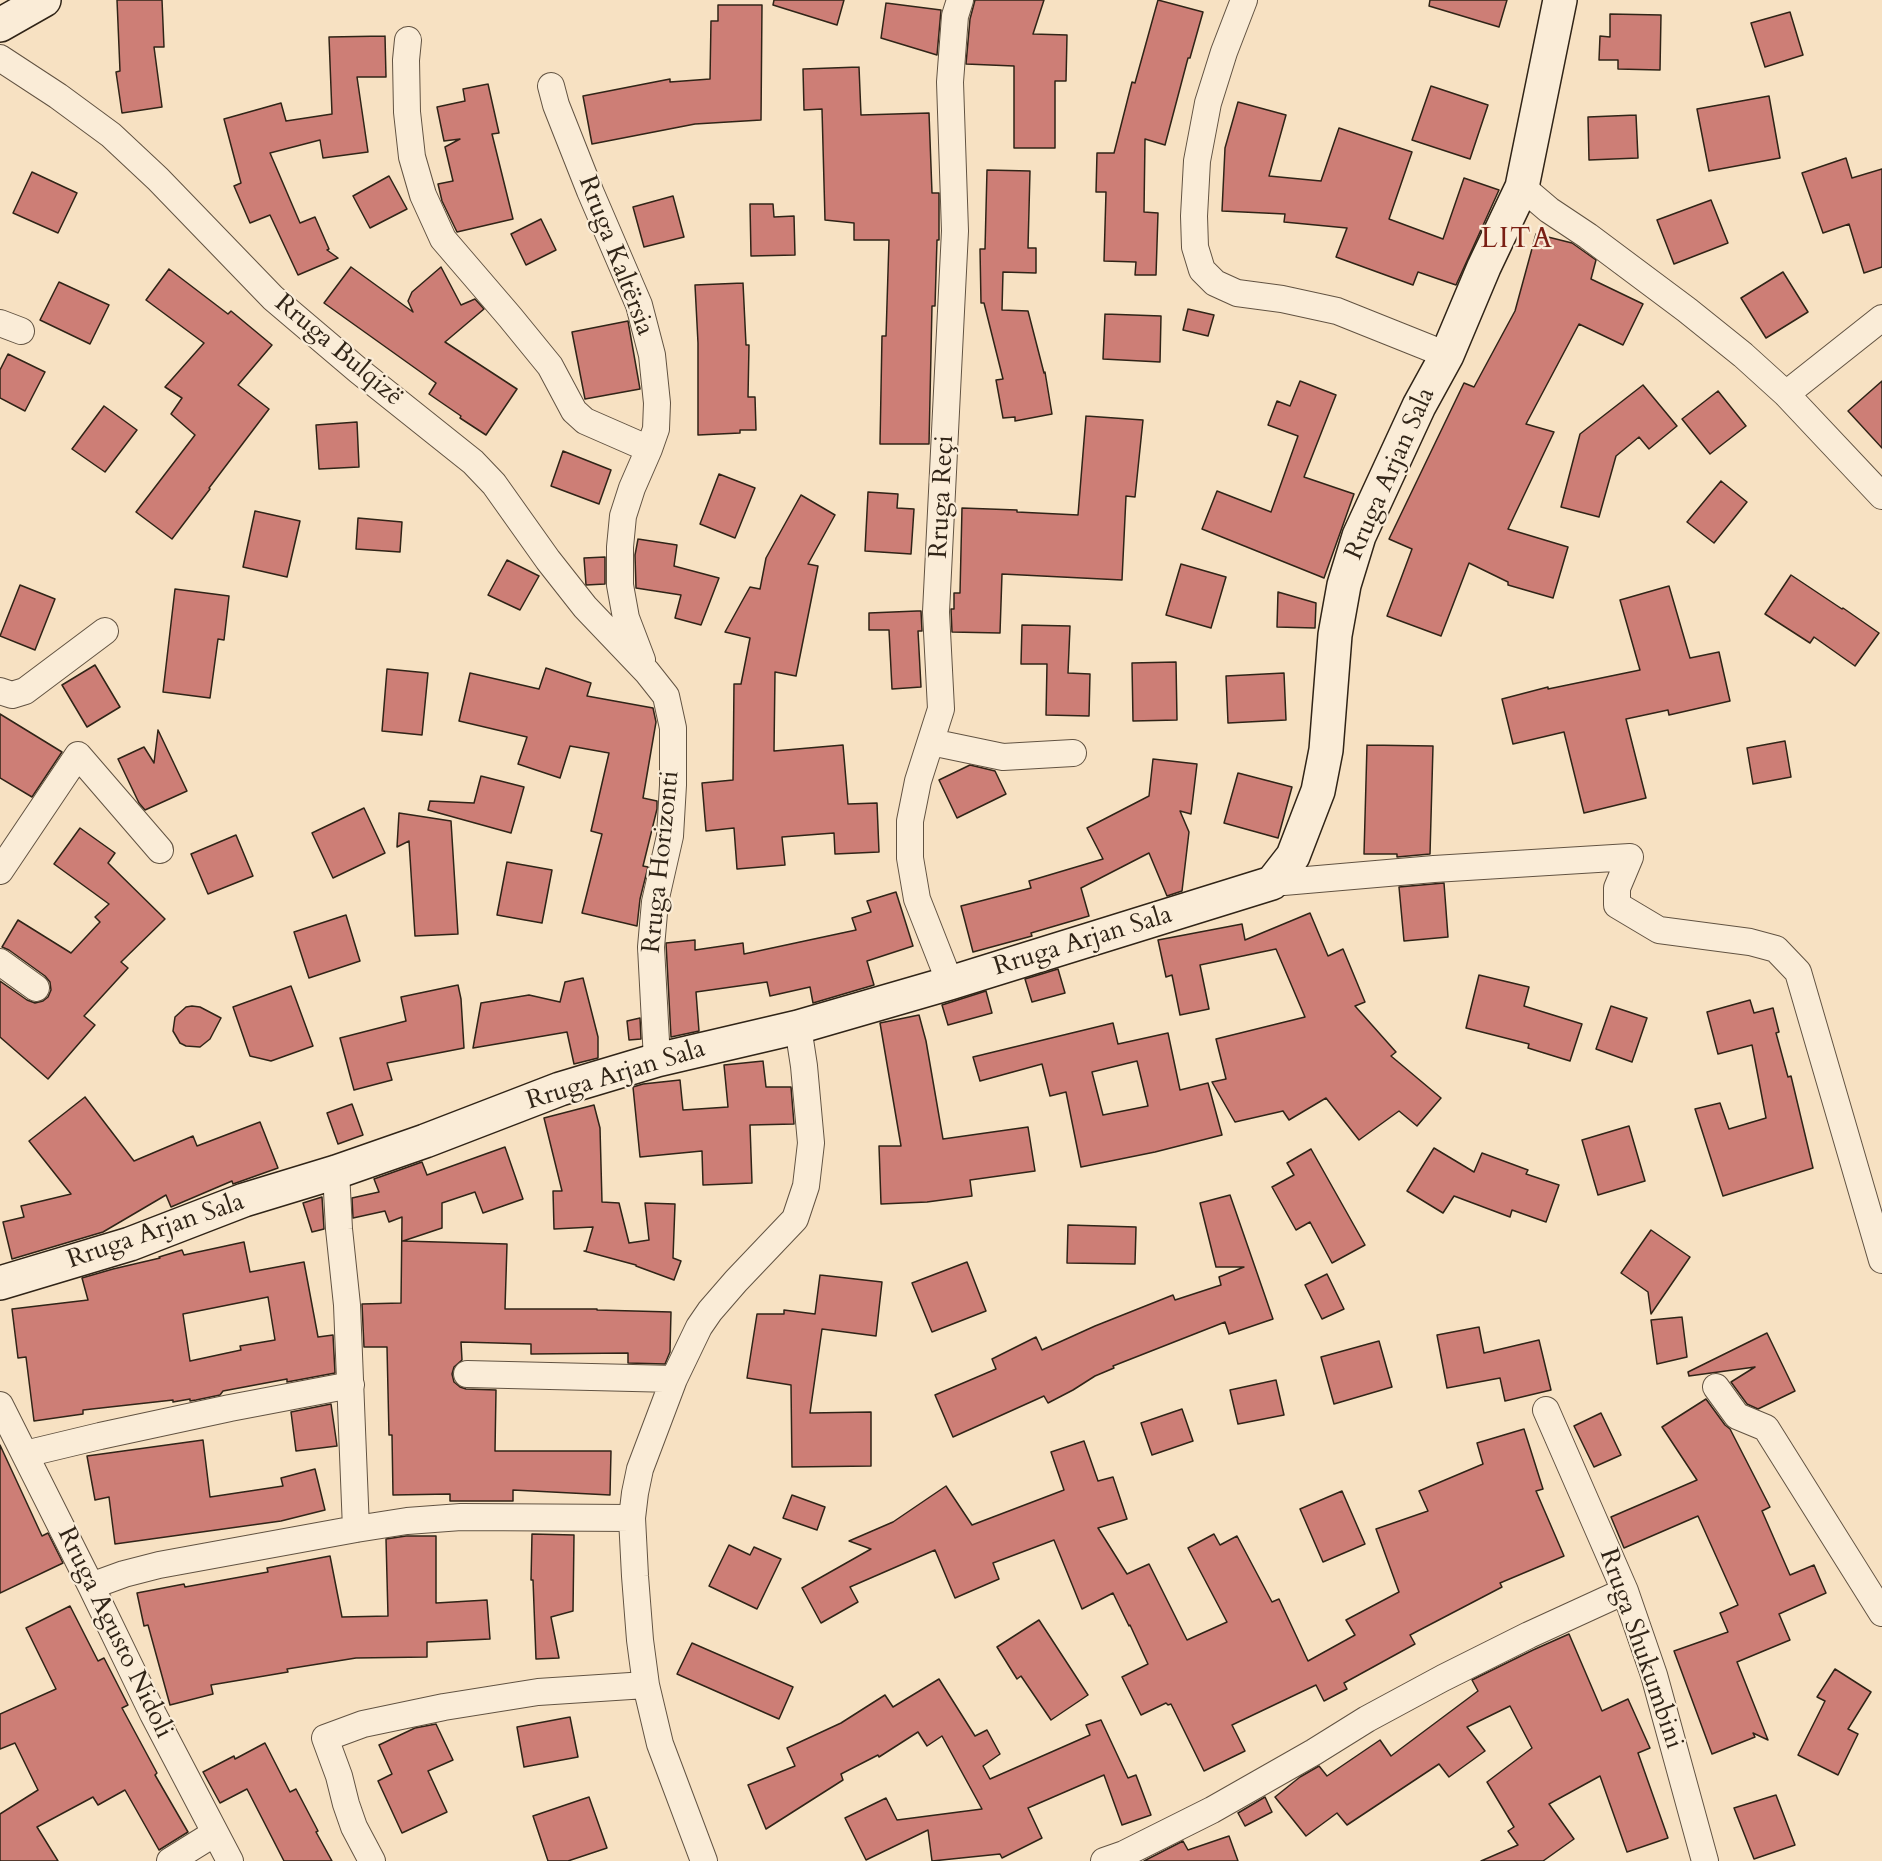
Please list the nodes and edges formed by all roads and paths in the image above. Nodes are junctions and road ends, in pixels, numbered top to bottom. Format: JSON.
{"nodes":[{"id":1,"x":44,"y":0,"type":"edge"},
{"id":2,"x":960,"y":0,"type":"edge"},
{"id":3,"x":1244,"y":0,"type":"edge"},
{"id":4,"x":1560,"y":0,"type":"edge"},
{"id":5,"x":0,"y":25,"type":"edge"},
{"id":6,"x":408,"y":40,"type":"dead end"},
{"id":7,"x":0,"y":58,"type":"edge"},
{"id":8,"x":551,"y":86,"type":"dead end"},
{"id":9,"x":1522,"y":187,"type":"junction"},
{"id":10,"x":1882,"y":318,"type":"edge"},
{"id":11,"x":1446,"y":355,"type":"junction"},
{"id":12,"x":1786,"y":394,"type":"junction"},
{"id":13,"x":650,"y":449,"type":"junction"},
{"id":14,"x":1882,"y":496,"type":"edge"},
{"id":15,"x":105,"y":631,"type":"dead end"},
{"id":16,"x":647,"y":672,"type":"junction"},
{"id":17,"x":0,"y":690,"type":"edge"},
{"id":18,"x":931,"y":741,"type":"junction"},
{"id":19,"x":1073,"y":753,"type":"dead end"},
{"id":20,"x":160,"y":850,"type":"dead end"},
{"id":21,"x":0,"y":871,"type":"edge"},
{"id":22,"x":1272,"y":883,"type":"junction"},
{"id":23,"x":0,"y":962,"type":"edge"},
{"id":24,"x":950,"y":983,"type":"junction"},
{"id":25,"x":36,"y":988,"type":"dead end"},
{"id":26,"x":798,"y":1027,"type":"junction"},
{"id":27,"x":657,"y":1060,"type":"junction"},
{"id":28,"x":336,"y":1172,"type":"junction"},
{"id":29,"x":1882,"y":1260,"type":"edge"},
{"id":30,"x":0,"y":1283,"type":"edge"},
{"id":31,"x":467,"y":1374,"type":"dead end"},
{"id":32,"x":674,"y":1379,"type":"junction"},
{"id":33,"x":351,"y":1385,"type":"junction"},
{"id":34,"x":1716,"y":1387,"type":"dead end"},
{"id":35,"x":0,"y":1405,"type":"edge"},
{"id":36,"x":1546,"y":1410,"type":"dead end"},
{"id":37,"x":25,"y":1454,"type":"junction"},
{"id":38,"x":633,"y":1518,"type":"junction"},
{"id":39,"x":356,"y":1528,"type":"junction"},
{"id":40,"x":91,"y":1586,"type":"junction"},
{"id":41,"x":1625,"y":1591,"type":"junction"},
{"id":42,"x":1882,"y":1613,"type":"edge"},
{"id":43,"x":646,"y":1685,"type":"junction"},
{"id":44,"x":215,"y":1833,"type":"junction"},
{"id":45,"x":170,"y":1861,"type":"edge"},
{"id":46,"x":230,"y":1861,"type":"edge"},
{"id":47,"x":372,"y":1861,"type":"edge"},
{"id":48,"x":704,"y":1861,"type":"edge"},
{"id":49,"x":1104,"y":1861,"type":"edge"},
{"id":50,"x":1705,"y":1861,"type":"edge"}],
"edges":[{"from":1,"to":5,"type":"street"},
{"from":2,"to":18,"type":"street","name":"Rruga Reçi"},
{"from":3,"to":11,"type":"street"},
{"from":4,"to":9,"type":"street","name":"Rruga Arjan Sala"},
{"from":6,"to":13,"type":"street"},
{"from":7,"to":16,"type":"street","name":"Rruga Bulqizë"},
{"from":8,"to":13,"type":"street","name":"Rruga Kaltërsia"},
{"from":9,"to":11,"type":"street","name":"Rruga Arjan Sala"},
{"from":9,"to":12,"type":"street"},
{"from":10,"to":12,"type":"street"},
{"from":11,"to":22,"type":"street","name":"Rruga Arjan Sala"},
{"from":12,"to":14,"type":"street"},
{"from":13,"to":16,"type":"street","name":"Rruga Kaltërsia"},
{"from":15,"to":17,"type":"street"},
{"from":16,"to":27,"type":"street","name":"Rruga Horizonti"},
{"from":18,"to":19,"type":"street"},
{"from":18,"to":24,"type":"street","name":"Rruga Reçi"},
{"from":20,"to":21,"type":"street"},
{"from":22,"to":24,"type":"street","name":"Rruga Arjan Sala"},
{"from":22,"to":29,"type":"street"},
{"from":23,"to":25,"type":"street"},
{"from":24,"to":26,"type":"street","name":"Rruga Arjan Sala"},
{"from":26,"to":27,"type":"street","name":"Rruga Arjan Sala"},
{"from":26,"to":32,"type":"street"},
{"from":27,"to":28,"type":"street","name":"Rruga Arjan Sala"},
{"from":28,"to":30,"type":"street","name":"Rruga Arjan Sala"},
{"from":28,"to":33,"type":"street"},
{"from":31,"to":32,"type":"street"},
{"from":32,"to":38,"type":"street"},
{"from":33,"to":37,"type":"street"},
{"from":33,"to":39,"type":"street"},
{"from":34,"to":42,"type":"street"},
{"from":35,"to":37,"type":"street","name":"Rruga Agusto Nidoli"},
{"from":36,"to":41,"type":"street","name":"Rruga Shukumbini"},
{"from":37,"to":40,"type":"street","name":"Rruga Agusto Nidoli"},
{"from":38,"to":39,"type":"street"},
{"from":38,"to":43,"type":"street"},
{"from":39,"to":40,"type":"street"},
{"from":40,"to":44,"type":"street","name":"Rruga Agusto Nidoli"},
{"from":41,"to":49,"type":"street"},
{"from":41,"to":50,"type":"street","name":"Rruga Shukumbini"},
{"from":43,"to":47,"type":"street"},
{"from":43,"to":48,"type":"street"},
{"from":44,"to":45,"type":"street"},
{"from":44,"to":46,"type":"street","name":"Rruga Agusto Nidoli"}]}
